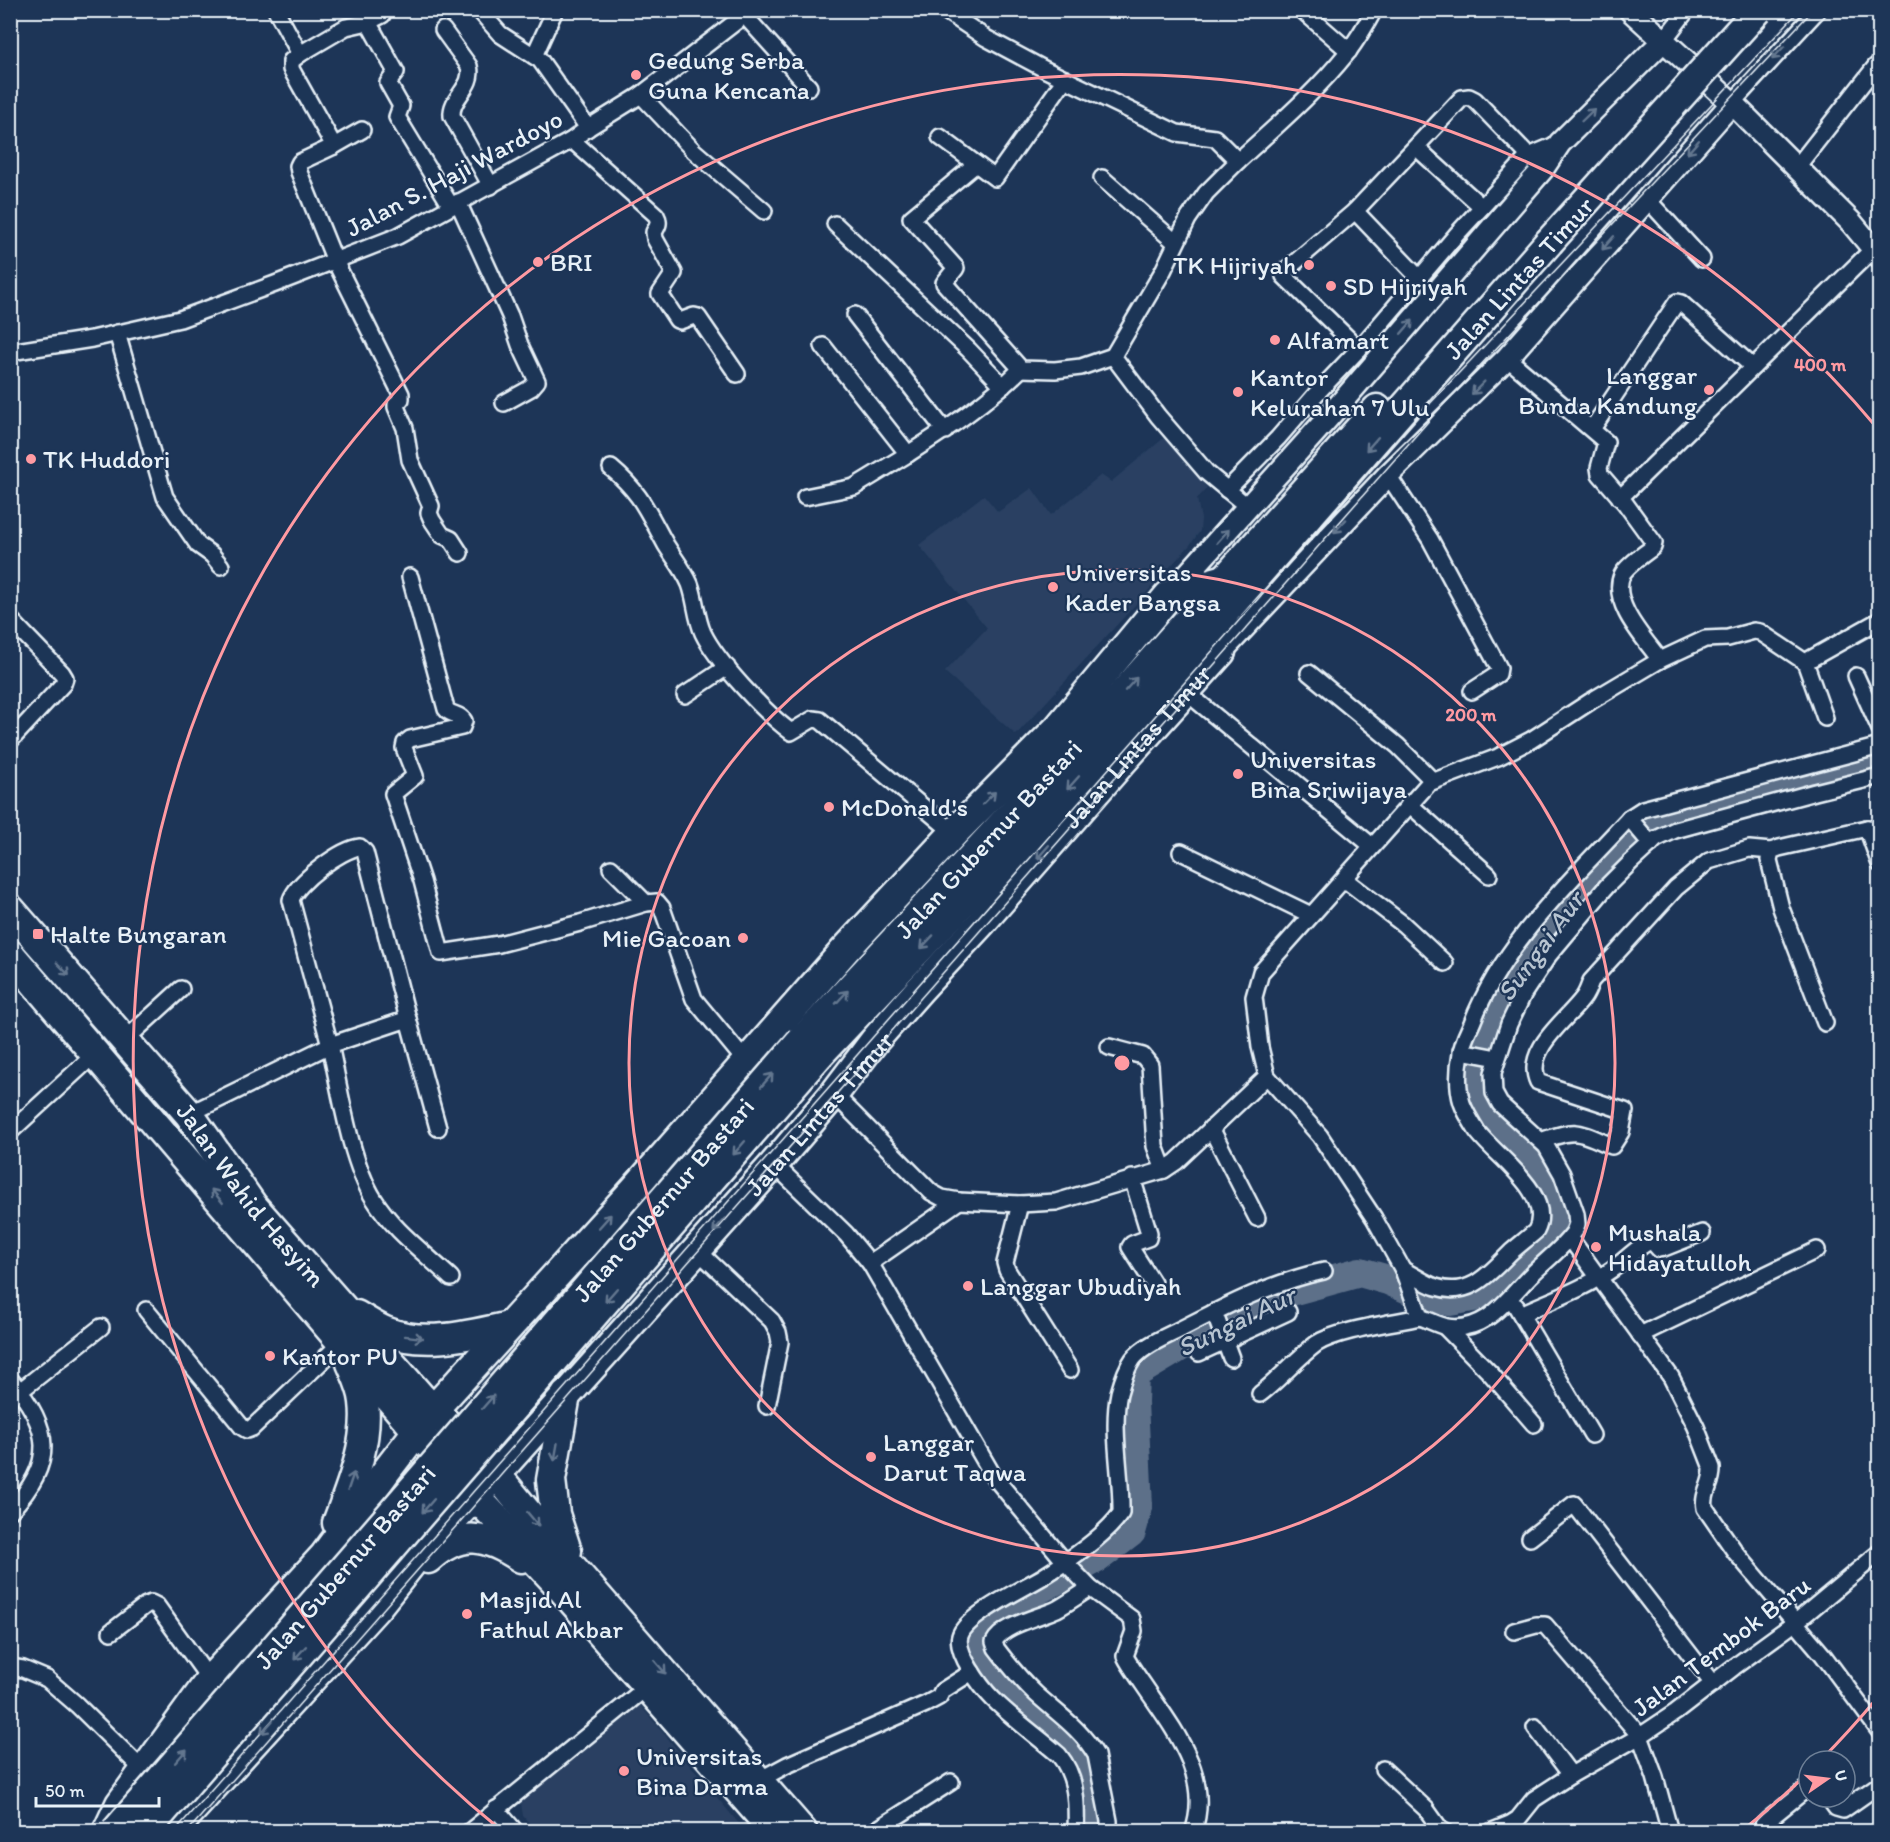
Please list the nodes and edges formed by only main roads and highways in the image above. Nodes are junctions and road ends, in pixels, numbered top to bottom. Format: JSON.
{"nodes":[{"id":1,"x":1734,"y":10,"type":"edge"},
{"id":2,"x":1758,"y":10,"type":"edge"},
{"id":3,"x":1542,"y":236,"type":"junction"},
{"id":4,"x":1225,"y":579,"type":"junction"},
{"id":5,"x":1223,"y":613,"type":"junction"},
{"id":6,"x":1112,"y":723,"type":"junction"},
{"id":7,"x":1058,"y":728,"type":"junction"},
{"id":8,"x":1121,"y":763,"type":"junction"},
{"id":9,"x":963,"y":867,"type":"junction"},
{"id":10,"x":916,"y":874,"type":"junction"},
{"id":11,"x":10,"y":909,"type":"edge"},
{"id":12,"x":956,"y":911,"type":"junction"},
{"id":13,"x":963,"y":941,"type":"junction"},
{"id":14,"x":10,"y":954,"type":"edge"},
{"id":15,"x":810,"y":1048,"type":"junction"},
{"id":16,"x":544,"y":1288,"type":"junction"},
{"id":17,"x":341,"y":1308,"type":"junction"},
{"id":18,"x":509,"y":1326,"type":"junction"},
{"id":19,"x":344,"y":1344,"type":"junction"},
{"id":20,"x":605,"y":1352,"type":"junction"},
{"id":21,"x":566,"y":1395,"type":"junction"},
{"id":22,"x":434,"y":1409,"type":"junction"},
{"id":23,"x":418,"y":1432,"type":"junction"},
{"id":24,"x":496,"y":1474,"type":"junction"},
{"id":25,"x":475,"y":1496,"type":"junction"},
{"id":26,"x":361,"y":1506,"type":"junction"},
{"id":27,"x":324,"y":1556,"type":"junction"},
{"id":28,"x":415,"y":1559,"type":"junction"},
{"id":29,"x":563,"y":1573,"type":"junction"},
{"id":30,"x":377,"y":1607,"type":"junction"},
{"id":31,"x":107,"y":1832,"type":"edge"},
{"id":32,"x":115,"y":1832,"type":"edge"},
{"id":33,"x":145,"y":1832,"type":"edge"},
{"id":34,"x":169,"y":1832,"type":"edge"},
{"id":35,"x":775,"y":1832,"type":"edge"},
{"id":36,"x":803,"y":1832,"type":"edge"}],
"edges":[{"from":1,"to":3,"type":"highway","name":"Jalan Lintas Timur"},
{"from":2,"to":3,"type":"highway","name":"Jalan Lintas Timur","bridge":true},
{"from":3,"to":4,"type":"highway","name":"Jalan Lintas Timur"},
{"from":3,"to":5,"type":"highway","name":"Jalan Lintas Timur","one_way":true},
{"from":6,"to":4,"type":"highway","name":"Jalan Gubernur Bastari","one_way":true},
{"from":4,"to":7,"type":"highway"},
{"from":5,"to":6,"type":"highway","name":"Jalan Gubernur Bastari"},
{"from":5,"to":8,"type":"highway","name":"Jalan Lintas Timur"},
{"from":6,"to":7,"type":"highway"},
{"from":6,"to":8,"type":"highway"},
{"from":6,"to":9,"type":"highway","name":"Jalan Gubernur Bastari"},
{"from":6,"to":12,"type":"highway","name":"Jalan Gubernur Bastari","one_way":true},
{"from":10,"to":7,"type":"highway","one_way":true},
{"from":8,"to":13,"type":"highway","name":"Jalan Lintas Timur","one_way":true},
{"from":9,"to":10,"type":"highway"},
{"from":15,"to":9,"type":"highway","name":"Jalan Gubernur Bastari","one_way":true},
{"from":16,"to":10,"type":"highway","one_way":true},
{"from":11,"to":17,"type":"highway","name":"Jalan Wahid Hasyim","one_way":true},
{"from":12,"to":13,"type":"highway"},
{"from":12,"to":15,"type":"highway","name":"Jalan Gubernur Bastari","one_way":true},
{"from":13,"to":20,"type":"highway","name":"Jalan Lintas Timur","one_way":true},
{"from":19,"to":14,"type":"highway","name":"Jalan Wahid Hasyim","one_way":true},
{"from":32,"to":15,"type":"highway","name":"Jalan Gubernur Bastari","one_way":true,"bridge":true},
{"from":15,"to":33,"type":"highway","name":"Jalan Gubernur Bastari","one_way":true,"bridge":true},
{"from":16,"to":18,"type":"highway"},
{"from":16,"to":20,"type":"highway"},
{"from":17,"to":18,"type":"highway","one_way":true},
{"from":17,"to":22,"type":"highway","name":"Jalan Wahid Hasyim"},
{"from":18,"to":22,"type":"highway"},
{"from":19,"to":23,"type":"highway","name":"Jalan Wahid Hasyim"},
{"from":27,"to":19,"type":"highway","one_way":true},
{"from":20,"to":21,"type":"highway","name":"Jalan Lintas Timur"},
{"from":21,"to":24,"type":"highway","name":"Jalan Lintas Timur"},
{"from":21,"to":29,"type":"highway","one_way":true},
{"from":22,"to":23,"type":"highway","name":"Jalan Gubernur Bastari"},
{"from":22,"to":24,"type":"highway","name":"Jalan Wahid Hasyim"},
{"from":23,"to":25,"type":"highway","name":"Jalan Wahid Hasyim"},
{"from":23,"to":26,"type":"highway","name":"Jalan Gubernur Bastari"},
{"from":24,"to":25,"type":"highway","name":"Jalan Gubernur Bastari"},
{"from":24,"to":29,"type":"highway","name":"Jalan Wahid Hasyim","one_way":true},
{"from":25,"to":28,"type":"highway","name":"Jalan Gubernur Bastari"},
{"from":25,"to":29,"type":"highway","name":"Jalan Wahid Hasyim"},
{"from":26,"to":27,"type":"highway","name":"Jalan Gubernur Bastari"},
{"from":26,"to":28,"type":"highway"},
{"from":27,"to":31,"type":"highway","name":"Jalan Gubernur Bastari"},
{"from":28,"to":30,"type":"highway","name":"Jalan Gubernur Bastari"},
{"from":29,"to":30,"type":"highway"},
{"from":29,"to":35,"type":"highway"},
{"from":29,"to":36,"type":"highway","one_way":true},
{"from":30,"to":34,"type":"highway","name":"Jalan Gubernur Bastari","one_way":true}]}
